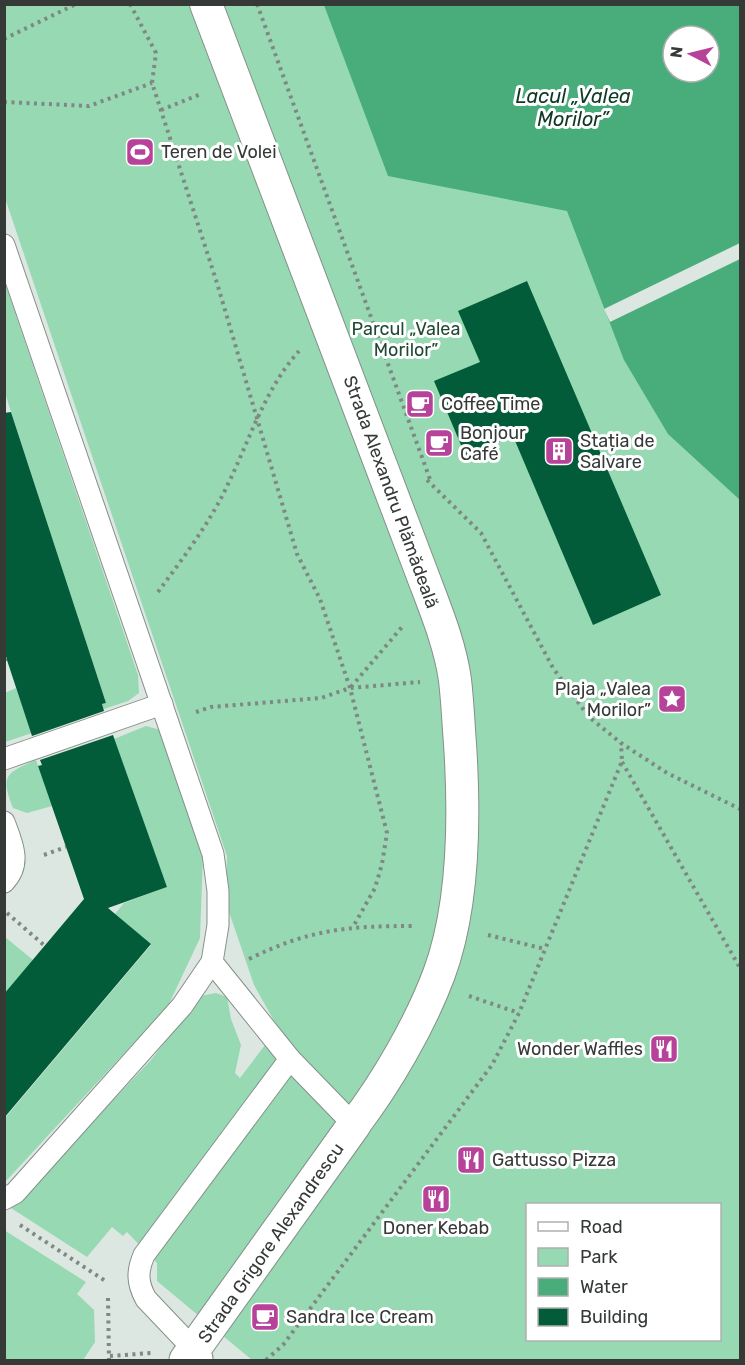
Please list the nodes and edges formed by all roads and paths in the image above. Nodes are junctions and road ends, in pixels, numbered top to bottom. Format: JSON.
{"nodes":[{"id":1,"x":76,"y":4,"type":"edge"},
{"id":2,"x":130,"y":4,"type":"edge"},
{"id":3,"x":206,"y":4,"type":"edge"},
{"id":4,"x":257,"y":4,"type":"edge"},
{"id":5,"x":4,"y":39,"type":"edge"},
{"id":6,"x":152,"y":83,"type":"junction"},
{"id":7,"x":4,"y":102,"type":"edge"},
{"id":8,"x":4,"y":245,"type":"edge"},
{"id":9,"x":327,"y":320,"type":"junction"},
{"id":10,"x":257,"y":418,"type":"junction"},
{"id":11,"x":379,"y":458,"type":"junction"},
{"id":12,"x":431,"y":482,"type":"junction"},
{"id":13,"x":434,"y":607,"type":"junction"},
{"id":14,"x":134,"y":624,"type":"junction"},
{"id":15,"x":455,"y":679,"type":"junction"},
{"id":16,"x":350,"y":688,"type":"junction"},
{"id":17,"x":164,"y":712,"type":"junction"},
{"id":18,"x":621,"y":743,"type":"junction"},
{"id":19,"x":4,"y":759,"type":"edge"},
{"id":20,"x":622,"y":761,"type":"junction"},
{"id":21,"x":741,"y":809,"type":"edge"},
{"id":22,"x":4,"y":822,"type":"edge"},
{"id":23,"x":4,"y":882,"type":"edge"},
{"id":24,"x":4,"y":911,"type":"edge"},
{"id":25,"x":451,"y":926,"type":"junction"},
{"id":26,"x":353,"y":927,"type":"junction"},
{"id":27,"x":45,"y":946,"type":"dead end"},
{"id":28,"x":545,"y":949,"type":"junction"},
{"id":29,"x":217,"y":968,"type":"junction"},
{"id":30,"x":741,"y":968,"type":"edge"},
{"id":31,"x":435,"y":984,"type":"junction"},
{"id":32,"x":519,"y":1013,"type":"junction"},
{"id":33,"x":290,"y":1059,"type":"junction"},
{"id":34,"x":354,"y":1125,"type":"junction"},
{"id":35,"x":4,"y":1198,"type":"edge"},
{"id":36,"x":14,"y":1221,"type":"dead end"},
{"id":37,"x":195,"y":1357,"type":"edge"},
{"id":38,"x":109,"y":1360,"type":"edge"},
{"id":39,"x":266,"y":1360,"type":"edge"}],
"edges":[{"from":1,"to":5,"type":"path"},
{"from":2,"to":6,"type":"path"},
{"from":3,"to":9,"type":"street","name":"Strada Alexandru Plămădeală"},
{"from":4,"to":12,"type":"path"},
{"from":6,"to":7,"type":"path"},
{"from":6,"to":10,"type":"path"},
{"from":8,"to":14,"type":"lane"},
{"from":9,"to":10,"type":"path"},
{"from":9,"to":11,"type":"street","name":"Strada Alexandru Plămădeală"},
{"from":10,"to":14,"type":"path"},
{"from":10,"to":16,"type":"path"},
{"from":11,"to":12,"type":"path"},
{"from":11,"to":13,"type":"street","name":"Strada Alexandru Plămădeală"},
{"from":12,"to":18,"type":"path"},
{"from":13,"to":15,"type":"street","name":"Strada Alexandru Plămădeală"},
{"from":13,"to":16,"type":"path"},
{"from":14,"to":17,"type":"lane"},
{"from":15,"to":16,"type":"path"},
{"from":15,"to":25,"type":"street","name":"Strada Alexandru Plămădeală"},
{"from":16,"to":17,"type":"path"},
{"from":16,"to":26,"type":"path"},
{"from":17,"to":19,"type":"lane"},
{"from":17,"to":29,"type":"lane"},
{"from":18,"to":20,"type":"path"},
{"from":18,"to":21,"type":"path"},
{"from":20,"to":28,"type":"path"},
{"from":20,"to":30,"type":"path"},
{"from":22,"to":23,"type":"lane"},
{"from":24,"to":27,"type":"path"},
{"from":25,"to":26,"type":"path"},
{"from":25,"to":28,"type":"path"},
{"from":25,"to":31,"type":"street","name":"Strada Alexandru Plămădeală"},
{"from":26,"to":29,"type":"path"},
{"from":28,"to":32,"type":"path"},
{"from":29,"to":33,"type":"lane"},
{"from":29,"to":35,"type":"lane"},
{"from":31,"to":32,"type":"path"},
{"from":31,"to":34,"type":"street","name":"Strada Alexandru Plămădeală"},
{"from":32,"to":39,"type":"path"},
{"from":33,"to":34,"type":"lane"},
{"from":33,"to":37,"type":"lane"},
{"from":34,"to":37,"type":"street","name":"Strada Grigore Alexandrescu"},
{"from":36,"to":38,"type":"path"}]}
